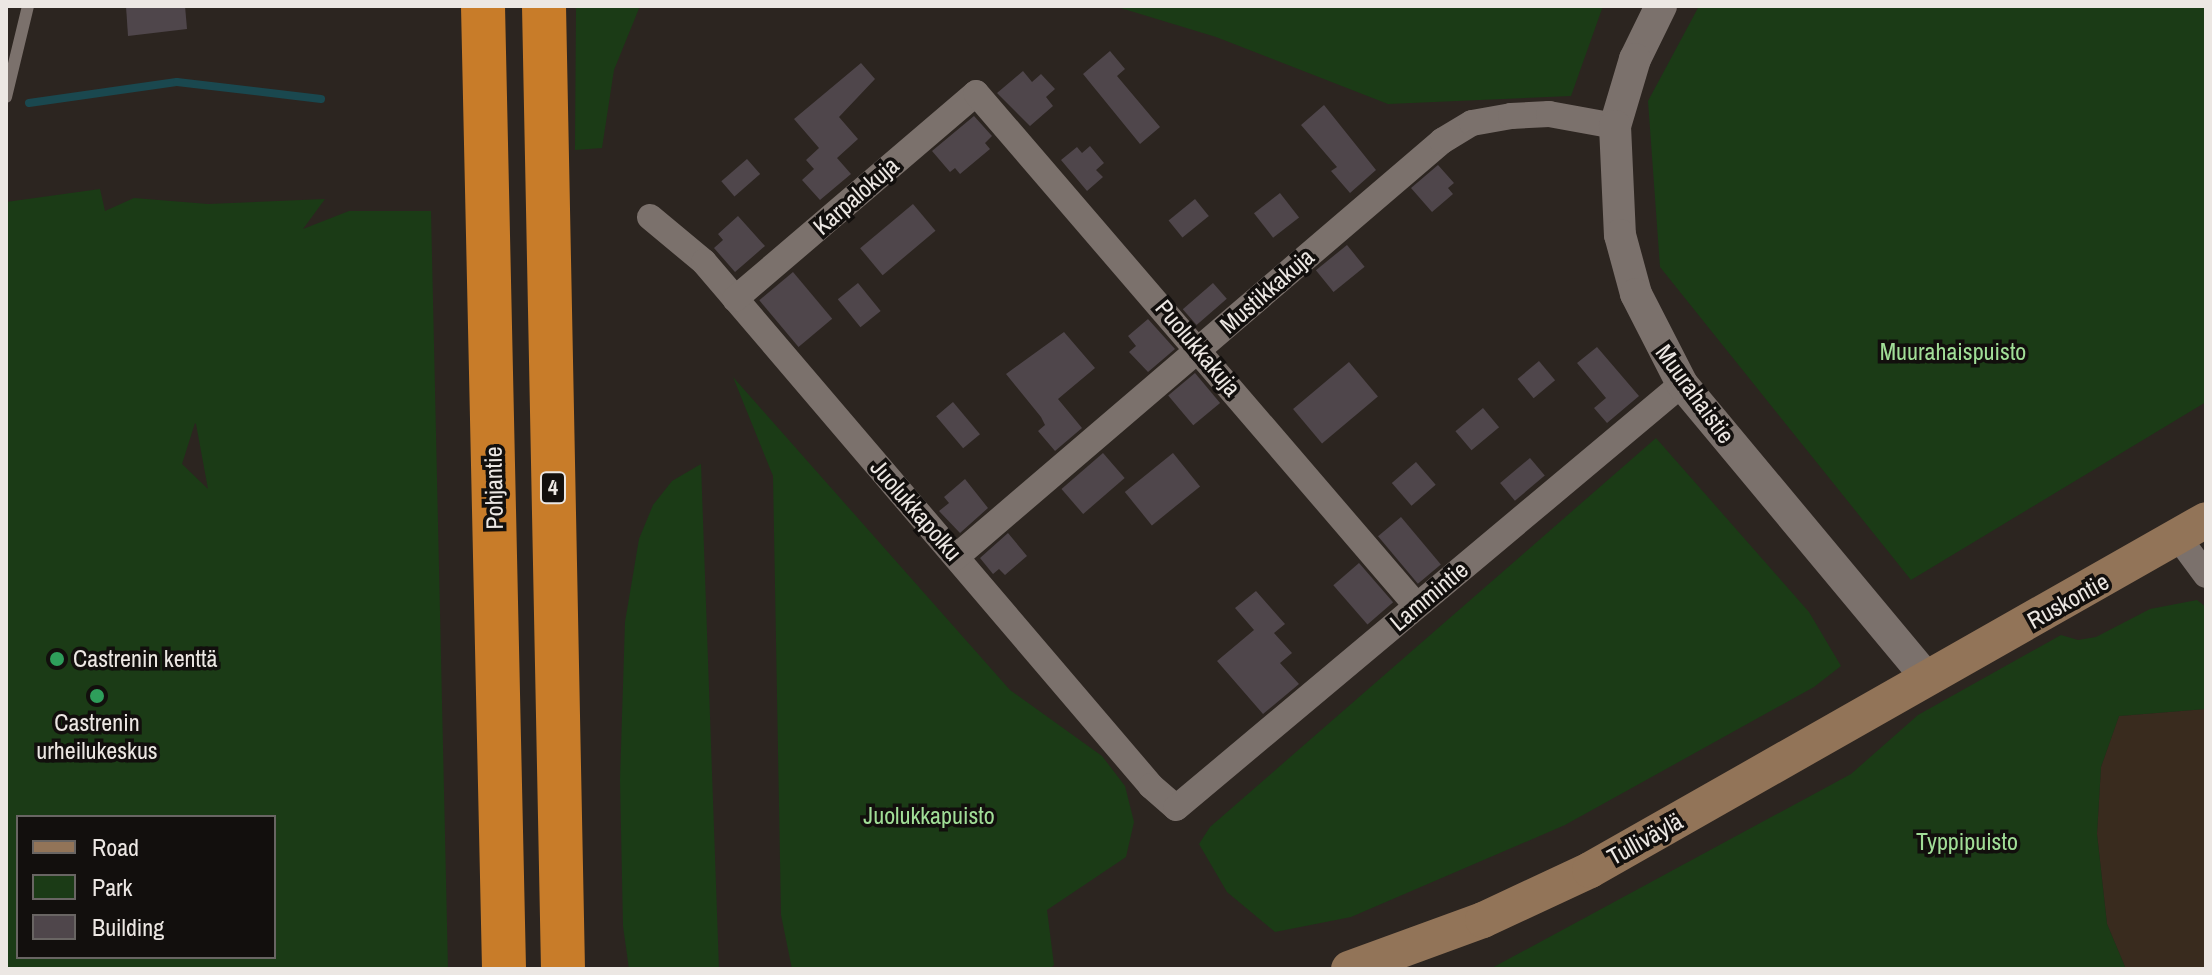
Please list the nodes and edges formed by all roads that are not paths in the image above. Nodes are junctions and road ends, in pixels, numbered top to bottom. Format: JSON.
{"nodes":[{"id":1,"x":28,"y":6,"type":"edge"},
{"id":2,"x":483,"y":6,"type":"edge"},
{"id":3,"x":544,"y":6,"type":"edge"},
{"id":4,"x":1661,"y":6,"type":"edge"},
{"id":5,"x":976,"y":93,"type":"joint"},
{"id":6,"x":6,"y":97,"type":"edge"},
{"id":7,"x":1615,"y":126,"type":"junction"},
{"id":8,"x":650,"y":217,"type":"dead end"},
{"id":9,"x":735,"y":299,"type":"junction"},
{"id":10,"x":1199,"y":350,"type":"junction"},
{"id":11,"x":1682,"y":384,"type":"junction"},
{"id":12,"x":2192,"y":529,"type":"edge"},
{"id":13,"x":956,"y":557,"type":"junction"},
{"id":14,"x":2206,"y":575,"type":"edge"},
{"id":15,"x":1417,"y":606,"type":"junction"},
{"id":16,"x":1928,"y":679,"type":"junction"},
{"id":17,"x":1176,"y":808,"type":"joint"},
{"id":18,"x":504,"y":969,"type":"edge"},
{"id":19,"x":563,"y":969,"type":"edge"},
{"id":20,"x":1349,"y":969,"type":"edge"}],
"edges":[{"from":1,"to":6,"type":"lane"},
{"from":2,"to":18,"type":"highway","name":"Pohjantie"},
{"from":3,"to":19,"type":"highway","number":"4"},
{"from":4,"to":7,"type":"street","name":"Muurahaistie"},
{"from":5,"to":9,"type":"street","name":"Karpalokuja"},
{"from":5,"to":10,"type":"street","name":"Puolukkakuja"},
{"from":7,"to":10,"type":"street","name":"Mustikkakuja"},
{"from":7,"to":11,"type":"street","name":"Muurahaistie"},
{"from":8,"to":9,"type":"street","name":"Juolukkapolku"},
{"from":9,"to":13,"type":"street","name":"Juolukkapolku"},
{"from":10,"to":13,"type":"street","name":"Mustikkakuja"},
{"from":10,"to":15,"type":"street","name":"Puolukkakuja"},
{"from":11,"to":15,"type":"street","name":"Lammintie"},
{"from":11,"to":16,"type":"street","name":"Muurahaistie"},
{"from":12,"to":14,"type":"street"},
{"from":12,"to":16,"type":"main road","name":"Ruskontie"},
{"from":13,"to":17,"type":"street","name":"Juolukkapolku"},
{"from":15,"to":17,"type":"street","name":"Lammintie"},
{"from":16,"to":20,"type":"main road","name":"Tulliväylä"}]}
